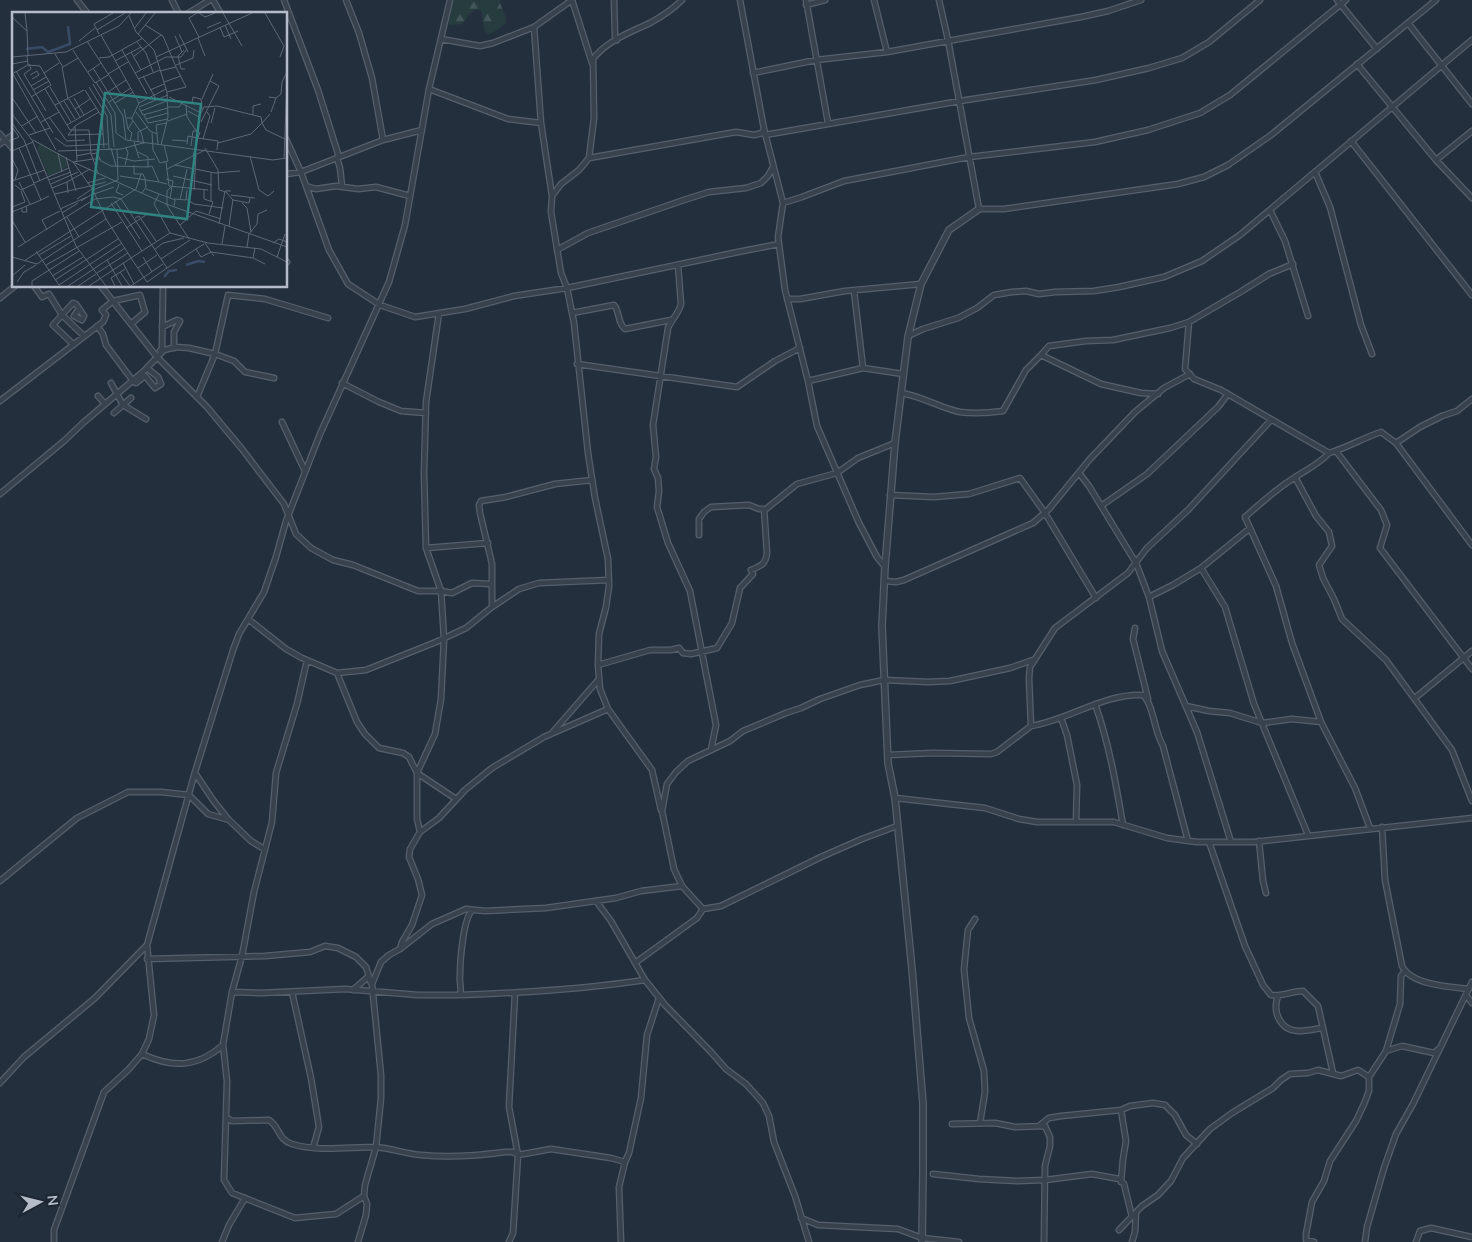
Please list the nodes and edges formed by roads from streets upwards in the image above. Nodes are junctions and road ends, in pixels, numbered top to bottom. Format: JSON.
{"nodes":[{"id":1,"x":77,"y":0,"type":"edge"},
{"id":2,"x":172,"y":0,"type":"edge"},
{"id":3,"x":211,"y":0,"type":"edge"},
{"id":4,"x":284,"y":0,"type":"edge"},
{"id":5,"x":346,"y":0,"type":"edge"},
{"id":6,"x":450,"y":0,"type":"edge"},
{"id":7,"x":572,"y":0,"type":"edge"},
{"id":8,"x":614,"y":0,"type":"edge"},
{"id":9,"x":682,"y":0,"type":"edge"},
{"id":10,"x":740,"y":0,"type":"edge"},
{"id":11,"x":825,"y":0,"type":"edge"},
{"id":12,"x":874,"y":0,"type":"edge"},
{"id":13,"x":939,"y":0,"type":"edge"},
{"id":14,"x":1140,"y":0,"type":"edge"},
{"id":15,"x":1260,"y":0,"type":"edge"},
{"id":16,"x":1336,"y":0,"type":"edge"},
{"id":17,"x":1346,"y":0,"type":"edge"},
{"id":18,"x":1436,"y":0,"type":"edge"},
{"id":19,"x":806,"y":2,"type":"edge"},
{"id":20,"x":1340,"y":5,"type":"junction"},
{"id":21,"x":86,"y":12,"type":"edge"},
{"id":22,"x":178,"y":12,"type":"edge"},
{"id":23,"x":191,"y":12,"type":"edge"},
{"id":24,"x":220,"y":12,"type":"edge"},
{"id":25,"x":1408,"y":23,"type":"junction"},
{"id":26,"x":534,"y":27,"type":"junction"},
{"id":27,"x":441,"y":39,"type":"junction"},
{"id":28,"x":617,"y":40,"type":"junction"},
{"id":29,"x":948,"y":40,"type":"junction"},
{"id":30,"x":1472,"y":40,"type":"edge"},
{"id":31,"x":1376,"y":48,"type":"junction"},
{"id":32,"x":887,"y":52,"type":"junction"},
{"id":33,"x":816,"y":60,"type":"junction"},
{"id":34,"x":1357,"y":64,"type":"junction"},
{"id":35,"x":592,"y":65,"type":"junction"},
{"id":36,"x":1441,"y":65,"type":"junction"},
{"id":37,"x":753,"y":73,"type":"junction"},
{"id":38,"x":429,"y":89,"type":"junction"},
{"id":39,"x":960,"y":101,"type":"junction"},
{"id":40,"x":1472,"y":104,"type":"edge"},
{"id":41,"x":1392,"y":108,"type":"junction"},
{"id":42,"x":541,"y":123,"type":"junction"},
{"id":43,"x":828,"y":124,"type":"junction"},
{"id":44,"x":764,"y":129,"type":"junction"},
{"id":45,"x":422,"y":130,"type":"junction"},
{"id":46,"x":1472,"y":131,"type":"edge"},
{"id":47,"x":0,"y":134,"type":"edge"},
{"id":48,"x":12,"y":135,"type":"edge"},
{"id":49,"x":765,"y":135,"type":"junction"},
{"id":50,"x":5,"y":140,"type":"junction"},
{"id":51,"x":383,"y":140,"type":"junction"},
{"id":52,"x":1351,"y":142,"type":"junction"},
{"id":53,"x":0,"y":144,"type":"edge"},
{"id":54,"x":288,"y":144,"type":"edge"},
{"id":55,"x":12,"y":148,"type":"edge"},
{"id":56,"x":969,"y":157,"type":"junction"},
{"id":57,"x":338,"y":158,"type":"junction"},
{"id":58,"x":589,"y":158,"type":"junction"},
{"id":59,"x":1436,"y":160,"type":"junction"},
{"id":60,"x":773,"y":167,"type":"junction"},
{"id":61,"x":300,"y":172,"type":"junction"},
{"id":62,"x":1315,"y":172,"type":"junction"},
{"id":63,"x":288,"y":174,"type":"edge"},
{"id":64,"x":306,"y":186,"type":"junction"},
{"id":65,"x":342,"y":186,"type":"junction"},
{"id":66,"x":410,"y":196,"type":"junction"},
{"id":67,"x":552,"y":196,"type":"junction"},
{"id":68,"x":1472,"y":198,"type":"edge"},
{"id":69,"x":782,"y":203,"type":"junction"},
{"id":70,"x":979,"y":209,"type":"junction"},
{"id":71,"x":1270,"y":210,"type":"junction"},
{"id":72,"x":779,"y":244,"type":"junction"},
{"id":73,"x":558,"y":250,"type":"junction"},
{"id":74,"x":1293,"y":264,"type":"junction"},
{"id":75,"x":678,"y":265,"type":"junction"},
{"id":76,"x":921,"y":284,"type":"junction"},
{"id":77,"x":12,"y":288,"type":"edge"},
{"id":78,"x":35,"y":288,"type":"edge"},
{"id":79,"x":103,"y":288,"type":"edge"},
{"id":80,"x":164,"y":288,"type":"edge"},
{"id":81,"x":566,"y":288,"type":"junction"},
{"id":82,"x":854,"y":291,"type":"junction"},
{"id":83,"x":1472,"y":296,"type":"edge"},
{"id":84,"x":0,"y":298,"type":"edge"},
{"id":85,"x":788,"y":299,"type":"junction"},
{"id":86,"x":113,"y":301,"type":"junction"},
{"id":87,"x":380,"y":305,"type":"junction"},
{"id":88,"x":78,"y":310,"type":"dead end"},
{"id":89,"x":438,"y":313,"type":"junction"},
{"id":90,"x":572,"y":313,"type":"junction"},
{"id":91,"x":62,"y":315,"type":"junction"},
{"id":92,"x":1308,"y":316,"type":"dead end"},
{"id":93,"x":328,"y":318,"type":"dead end"},
{"id":94,"x":671,"y":320,"type":"junction"},
{"id":95,"x":1189,"y":322,"type":"junction"},
{"id":96,"x":131,"y":324,"type":"junction"},
{"id":97,"x":97,"y":326,"type":"junction"},
{"id":98,"x":162,"y":327,"type":"junction"},
{"id":99,"x":84,"y":336,"type":"junction"},
{"id":100,"x":908,"y":337,"type":"junction"},
{"id":101,"x":73,"y":344,"type":"junction"},
{"id":102,"x":174,"y":348,"type":"junction"},
{"id":103,"x":800,"y":348,"type":"junction"},
{"id":104,"x":215,"y":354,"type":"junction"},
{"id":105,"x":1372,"y":354,"type":"dead end"},
{"id":106,"x":1041,"y":356,"type":"junction"},
{"id":107,"x":157,"y":357,"type":"junction"},
{"id":108,"x":577,"y":364,"type":"junction"},
{"id":109,"x":147,"y":368,"type":"junction"},
{"id":110,"x":863,"y":368,"type":"junction"},
{"id":111,"x":903,"y":374,"type":"junction"},
{"id":112,"x":1190,"y":374,"type":"junction"},
{"id":113,"x":660,"y":375,"type":"junction"},
{"id":114,"x":274,"y":378,"type":"dead end"},
{"id":115,"x":132,"y":381,"type":"junction"},
{"id":116,"x":808,"y":381,"type":"junction"},
{"id":117,"x":111,"y":383,"type":"dead end"},
{"id":118,"x":342,"y":383,"type":"junction"},
{"id":119,"x":118,"y":393,"type":"junction"},
{"id":120,"x":901,"y":393,"type":"junction"},
{"id":121,"x":1158,"y":394,"type":"junction"},
{"id":122,"x":1228,"y":394,"type":"junction"},
{"id":123,"x":98,"y":396,"type":"dead end"},
{"id":124,"x":197,"y":397,"type":"junction"},
{"id":125,"x":131,"y":398,"type":"dead end"},
{"id":126,"x":1472,"y":399,"type":"edge"},
{"id":127,"x":0,"y":401,"type":"edge"},
{"id":128,"x":105,"y":404,"type":"junction"},
{"id":129,"x":123,"y":405,"type":"junction"},
{"id":130,"x":114,"y":413,"type":"dead end"},
{"id":131,"x":426,"y":413,"type":"junction"},
{"id":132,"x":146,"y":419,"type":"dead end"},
{"id":133,"x":1272,"y":420,"type":"junction"},
{"id":134,"x":282,"y":422,"type":"dead end"},
{"id":135,"x":1396,"y":442,"type":"junction"},
{"id":136,"x":895,"y":443,"type":"junction"},
{"id":137,"x":1336,"y":451,"type":"junction"},
{"id":138,"x":1328,"y":453,"type":"junction"},
{"id":139,"x":305,"y":471,"type":"junction"},
{"id":140,"x":837,"y":473,"type":"junction"},
{"id":141,"x":1078,"y":473,"type":"junction"},
{"id":142,"x":1295,"y":477,"type":"junction"},
{"id":143,"x":592,"y":480,"type":"junction"},
{"id":144,"x":0,"y":494,"type":"edge"},
{"id":145,"x":890,"y":495,"type":"junction"},
{"id":146,"x":1101,"y":506,"type":"junction"},
{"id":147,"x":764,"y":509,"type":"junction"},
{"id":148,"x":1045,"y":513,"type":"junction"},
{"id":149,"x":288,"y":517,"type":"junction"},
{"id":150,"x":1249,"y":529,"type":"junction"},
{"id":151,"x":699,"y":535,"type":"dead end"},
{"id":152,"x":488,"y":543,"type":"junction"},
{"id":153,"x":1472,"y":545,"type":"edge"},
{"id":154,"x":426,"y":548,"type":"junction"},
{"id":155,"x":1136,"y":563,"type":"junction"},
{"id":156,"x":885,"y":567,"type":"junction"},
{"id":157,"x":1201,"y":568,"type":"junction"},
{"id":158,"x":609,"y":580,"type":"junction"},
{"id":159,"x":885,"y":581,"type":"junction"},
{"id":160,"x":492,"y":584,"type":"junction"},
{"id":161,"x":441,"y":591,"type":"junction"},
{"id":162,"x":1150,"y":597,"type":"junction"},
{"id":163,"x":1096,"y":598,"type":"junction"},
{"id":164,"x":492,"y":607,"type":"junction"},
{"id":165,"x":248,"y":619,"type":"junction"},
{"id":166,"x":1134,"y":628,"type":"dead end"},
{"id":167,"x":444,"y":639,"type":"junction"},
{"id":168,"x":1472,"y":651,"type":"edge"},
{"id":169,"x":701,"y":652,"type":"junction"},
{"id":170,"x":1464,"y":657,"type":"junction"},
{"id":171,"x":307,"y":660,"type":"junction"},
{"id":172,"x":1034,"y":660,"type":"junction"},
{"id":173,"x":598,"y":665,"type":"junction"},
{"id":174,"x":1472,"y":669,"type":"edge"},
{"id":175,"x":337,"y":673,"type":"junction"},
{"id":176,"x":599,"y":679,"type":"junction"},
{"id":177,"x":884,"y":680,"type":"junction"},
{"id":178,"x":1415,"y":698,"type":"junction"},
{"id":179,"x":1148,"y":700,"type":"junction"},
{"id":180,"x":1095,"y":704,"type":"junction"},
{"id":181,"x":1186,"y":706,"type":"junction"},
{"id":182,"x":608,"y":709,"type":"junction"},
{"id":183,"x":1061,"y":718,"type":"junction"},
{"id":184,"x":1321,"y":722,"type":"junction"},
{"id":185,"x":1262,"y":723,"type":"junction"},
{"id":186,"x":1031,"y":726,"type":"junction"},
{"id":187,"x":551,"y":734,"type":"junction"},
{"id":188,"x":711,"y":750,"type":"junction"},
{"id":189,"x":888,"y":756,"type":"junction"},
{"id":190,"x":195,"y":772,"type":"junction"},
{"id":191,"x":417,"y":773,"type":"junction"},
{"id":192,"x":188,"y":795,"type":"junction"},
{"id":193,"x":895,"y":798,"type":"junction"},
{"id":194,"x":456,"y":799,"type":"junction"},
{"id":195,"x":1472,"y":801,"type":"edge"},
{"id":196,"x":662,"y":811,"type":"junction"},
{"id":197,"x":1472,"y":818,"type":"edge"},
{"id":198,"x":229,"y":820,"type":"junction"},
{"id":199,"x":1076,"y":822,"type":"junction"},
{"id":200,"x":1123,"y":825,"type":"junction"},
{"id":201,"x":897,"y":826,"type":"junction"},
{"id":202,"x":1382,"y":827,"type":"junction"},
{"id":203,"x":1370,"y":828,"type":"junction"},
{"id":204,"x":420,"y":832,"type":"junction"},
{"id":205,"x":1308,"y":835,"type":"junction"},
{"id":206,"x":1188,"y":840,"type":"junction"},
{"id":207,"x":1259,"y":841,"type":"junction"},
{"id":208,"x":1209,"y":842,"type":"junction"},
{"id":209,"x":1231,"y":842,"type":"junction"},
{"id":210,"x":264,"y":849,"type":"junction"},
{"id":211,"x":0,"y":881,"type":"edge"},
{"id":212,"x":682,"y":886,"type":"junction"},
{"id":213,"x":1266,"y":893,"type":"dead end"},
{"id":214,"x":596,"y":901,"type":"junction"},
{"id":215,"x":703,"y":909,"type":"junction"},
{"id":216,"x":473,"y":910,"type":"junction"},
{"id":217,"x":975,"y":919,"type":"dead end"},
{"id":218,"x":147,"y":945,"type":"junction"},
{"id":219,"x":400,"y":949,"type":"junction"},
{"id":220,"x":242,"y":956,"type":"junction"},
{"id":221,"x":148,"y":959,"type":"junction"},
{"id":222,"x":635,"y":963,"type":"junction"},
{"id":223,"x":1405,"y":972,"type":"junction"},
{"id":224,"x":369,"y":976,"type":"junction"},
{"id":225,"x":645,"y":980,"type":"junction"},
{"id":226,"x":1472,"y":982,"type":"edge"},
{"id":227,"x":372,"y":984,"type":"junction"},
{"id":228,"x":1469,"y":989,"type":"junction"},
{"id":229,"x":353,"y":990,"type":"junction"},
{"id":230,"x":232,"y":992,"type":"junction"},
{"id":231,"x":292,"y":992,"type":"junction"},
{"id":232,"x":372,"y":992,"type":"junction"},
{"id":233,"x":515,"y":994,"type":"junction"},
{"id":234,"x":460,"y":995,"type":"junction"},
{"id":235,"x":1466,"y":995,"type":"junction"},
{"id":236,"x":1278,"y":996,"type":"junction"},
{"id":237,"x":659,"y":998,"type":"junction"},
{"id":238,"x":1472,"y":1003,"type":"edge"},
{"id":239,"x":1322,"y":1028,"type":"junction"},
{"id":240,"x":223,"y":1046,"type":"junction"},
{"id":241,"x":1440,"y":1048,"type":"junction"},
{"id":242,"x":1386,"y":1051,"type":"junction"},
{"id":243,"x":142,"y":1054,"type":"junction"},
{"id":244,"x":1333,"y":1073,"type":"junction"},
{"id":245,"x":1369,"y":1077,"type":"junction"},
{"id":246,"x":0,"y":1083,"type":"edge"},
{"id":247,"x":1121,"y":1110,"type":"junction"},
{"id":248,"x":227,"y":1118,"type":"junction"},
{"id":249,"x":952,"y":1124,"type":"dead end"},
{"id":250,"x":980,"y":1124,"type":"junction"},
{"id":251,"x":1038,"y":1126,"type":"junction"},
{"id":252,"x":1197,"y":1144,"type":"junction"},
{"id":253,"x":376,"y":1147,"type":"junction"},
{"id":254,"x":313,"y":1148,"type":"junction"},
{"id":255,"x":518,"y":1155,"type":"junction"},
{"id":256,"x":625,"y":1162,"type":"junction"},
{"id":257,"x":933,"y":1174,"type":"dead end"},
{"id":258,"x":1045,"y":1180,"type":"junction"},
{"id":259,"x":1121,"y":1182,"type":"junction"},
{"id":260,"x":364,"y":1196,"type":"junction"},
{"id":261,"x":246,"y":1198,"type":"junction"},
{"id":262,"x":1134,"y":1215,"type":"junction"},
{"id":263,"x":801,"y":1218,"type":"junction"},
{"id":264,"x":1119,"y":1230,"type":"dead end"},
{"id":265,"x":1472,"y":1237,"type":"edge"},
{"id":266,"x":922,"y":1240,"type":"edge"},
{"id":267,"x":54,"y":1242,"type":"edge"},
{"id":268,"x":222,"y":1242,"type":"edge"},
{"id":269,"x":358,"y":1242,"type":"edge"},
{"id":270,"x":509,"y":1242,"type":"edge"},
{"id":271,"x":621,"y":1242,"type":"edge"},
{"id":272,"x":809,"y":1242,"type":"edge"},
{"id":273,"x":959,"y":1242,"type":"edge"},
{"id":274,"x":1044,"y":1242,"type":"edge"},
{"id":275,"x":1132,"y":1242,"type":"edge"},
{"id":276,"x":1314,"y":1242,"type":"edge"},
{"id":277,"x":1365,"y":1242,"type":"edge"},
{"id":278,"x":1416,"y":1242,"type":"edge"}],
"edges":[{"from":1,"to":21,"type":"street"},
{"from":2,"to":22,"type":"street"},
{"from":3,"to":23,"type":"street"},
{"from":3,"to":24,"type":"street"},
{"from":4,"to":57,"type":"street"},
{"from":5,"to":51,"type":"street"},
{"from":6,"to":27,"type":"street"},
{"from":7,"to":26,"type":"street"},
{"from":7,"to":35,"type":"street"},
{"from":8,"to":28,"type":"street"},
{"from":9,"to":28,"type":"street"},
{"from":10,"to":37,"type":"street"},
{"from":11,"to":19,"type":"street"},
{"from":12,"to":32,"type":"street"},
{"from":13,"to":29,"type":"street"},
{"from":14,"to":29,"type":"street"},
{"from":15,"to":39,"type":"street"},
{"from":16,"to":20,"type":"street"},
{"from":17,"to":20,"type":"street"},
{"from":18,"to":25,"type":"street"},
{"from":19,"to":33,"type":"street"},
{"from":20,"to":31,"type":"street"},
{"from":20,"to":56,"type":"street"},
{"from":25,"to":31,"type":"street"},
{"from":25,"to":36,"type":"street"},
{"from":26,"to":27,"type":"street"},
{"from":26,"to":42,"type":"street"},
{"from":27,"to":38,"type":"street"},
{"from":28,"to":35,"type":"street"},
{"from":29,"to":32,"type":"street"},
{"from":29,"to":39,"type":"street"},
{"from":30,"to":36,"type":"street"},
{"from":31,"to":34,"type":"street"},
{"from":32,"to":33,"type":"street"},
{"from":33,"to":37,"type":"street"},
{"from":33,"to":43,"type":"street"},
{"from":34,"to":41,"type":"street"},
{"from":34,"to":70,"type":"street"},
{"from":35,"to":58,"type":"street"},
{"from":36,"to":40,"type":"street"},
{"from":36,"to":41,"type":"street"},
{"from":37,"to":44,"type":"street"},
{"from":38,"to":42,"type":"street"},
{"from":38,"to":45,"type":"street"},
{"from":39,"to":43,"type":"street"},
{"from":39,"to":56,"type":"street"},
{"from":41,"to":52,"type":"street"},
{"from":41,"to":59,"type":"street"},
{"from":42,"to":67,"type":"street"},
{"from":43,"to":49,"type":"street"},
{"from":44,"to":49,"type":"street"},
{"from":44,"to":58,"type":"street"},
{"from":45,"to":51,"type":"street"},
{"from":45,"to":66,"type":"street"},
{"from":46,"to":59,"type":"street"},
{"from":47,"to":50,"type":"street"},
{"from":48,"to":50,"type":"street"},
{"from":49,"to":60,"type":"street"},
{"from":50,"to":53,"type":"street"},
{"from":50,"to":55,"type":"street"},
{"from":51,"to":57,"type":"street"},
{"from":52,"to":62,"type":"street"},
{"from":52,"to":83,"type":"street"},
{"from":54,"to":61,"type":"street"},
{"from":56,"to":69,"type":"street"},
{"from":56,"to":70,"type":"street"},
{"from":57,"to":61,"type":"street"},
{"from":57,"to":65,"type":"street"},
{"from":58,"to":67,"type":"street"},
{"from":59,"to":68,"type":"street"},
{"from":60,"to":69,"type":"street"},
{"from":60,"to":73,"type":"street"},
{"from":61,"to":63,"type":"street"},
{"from":61,"to":64,"type":"street"},
{"from":62,"to":71,"type":"street"},
{"from":62,"to":105,"type":"street"},
{"from":64,"to":65,"type":"street"},
{"from":64,"to":87,"type":"street"},
{"from":65,"to":66,"type":"street"},
{"from":66,"to":87,"type":"street"},
{"from":67,"to":73,"type":"street"},
{"from":69,"to":72,"type":"street"},
{"from":70,"to":76,"type":"street"},
{"from":71,"to":74,"type":"street"},
{"from":71,"to":100,"type":"street"},
{"from":72,"to":75,"type":"street"},
{"from":72,"to":85,"type":"street"},
{"from":73,"to":81,"type":"street"},
{"from":74,"to":92,"type":"street"},
{"from":74,"to":95,"type":"street"},
{"from":75,"to":81,"type":"street"},
{"from":75,"to":94,"type":"street"},
{"from":76,"to":82,"type":"street"},
{"from":76,"to":100,"type":"street"},
{"from":77,"to":84,"type":"street"},
{"from":78,"to":91,"type":"street"},
{"from":79,"to":86,"type":"street"},
{"from":80,"to":98,"type":"street"},
{"from":81,"to":89,"type":"street"},
{"from":81,"to":90,"type":"street"},
{"from":82,"to":85,"type":"street"},
{"from":82,"to":110,"type":"street"},
{"from":85,"to":103,"type":"street"},
{"from":86,"to":96,"type":"street"},
{"from":86,"to":96,"type":"street"},
{"from":86,"to":97,"type":"street"},
{"from":87,"to":89,"type":"street"},
{"from":87,"to":118,"type":"street"},
{"from":88,"to":91,"type":"street"},
{"from":89,"to":131,"type":"street"},
{"from":90,"to":94,"type":"street"},
{"from":90,"to":108,"type":"street"},
{"from":91,"to":99,"type":"street"},
{"from":91,"to":101,"type":"street"},
{"from":93,"to":104,"type":"street"},
{"from":94,"to":113,"type":"street"},
{"from":95,"to":106,"type":"street"},
{"from":95,"to":112,"type":"street"},
{"from":96,"to":107,"type":"street"},
{"from":97,"to":99,"type":"street"},
{"from":97,"to":115,"type":"street"},
{"from":98,"to":102,"type":"street"},
{"from":98,"to":107,"type":"street"},
{"from":99,"to":101,"type":"street"},
{"from":100,"to":111,"type":"street"},
{"from":101,"to":127,"type":"street"},
{"from":102,"to":104,"type":"street"},
{"from":102,"to":107,"type":"street"},
{"from":103,"to":113,"type":"street"},
{"from":103,"to":116,"type":"street"},
{"from":104,"to":114,"type":"street"},
{"from":104,"to":124,"type":"street"},
{"from":106,"to":120,"type":"street"},
{"from":106,"to":121,"type":"street"},
{"from":107,"to":109,"type":"street"},
{"from":107,"to":124,"type":"street"},
{"from":108,"to":113,"type":"street"},
{"from":108,"to":143,"type":"street"},
{"from":109,"to":115,"type":"street"},
{"from":109,"to":115,"type":"street"},
{"from":110,"to":111,"type":"street"},
{"from":110,"to":116,"type":"street"},
{"from":111,"to":120,"type":"street"},
{"from":112,"to":121,"type":"street"},
{"from":112,"to":122,"type":"street"},
{"from":113,"to":169,"type":"street"},
{"from":115,"to":119,"type":"street"},
{"from":116,"to":140,"type":"street"},
{"from":117,"to":119,"type":"street"},
{"from":118,"to":131,"type":"street"},
{"from":118,"to":139,"type":"street"},
{"from":119,"to":128,"type":"street"},
{"from":119,"to":129,"type":"street"},
{"from":120,"to":136,"type":"street"},
{"from":121,"to":141,"type":"street"},
{"from":122,"to":133,"type":"street"},
{"from":122,"to":146,"type":"street"},
{"from":123,"to":128,"type":"street"},
{"from":124,"to":149,"type":"street"},
{"from":125,"to":129,"type":"street"},
{"from":126,"to":135,"type":"street"},
{"from":128,"to":144,"type":"street"},
{"from":129,"to":130,"type":"street"},
{"from":129,"to":132,"type":"street"},
{"from":131,"to":154,"type":"street"},
{"from":133,"to":138,"type":"street"},
{"from":133,"to":155,"type":"street"},
{"from":134,"to":139,"type":"street"},
{"from":135,"to":137,"type":"street"},
{"from":135,"to":153,"type":"street"},
{"from":136,"to":140,"type":"street"},
{"from":136,"to":145,"type":"street"},
{"from":137,"to":138,"type":"street"},
{"from":137,"to":170,"type":"street"},
{"from":138,"to":142,"type":"street"},
{"from":139,"to":149,"type":"street"},
{"from":140,"to":147,"type":"street"},
{"from":140,"to":156,"type":"street"},
{"from":141,"to":146,"type":"street"},
{"from":141,"to":148,"type":"street"},
{"from":142,"to":150,"type":"street"},
{"from":142,"to":178,"type":"street"},
{"from":143,"to":152,"type":"street"},
{"from":143,"to":158,"type":"street"},
{"from":145,"to":148,"type":"street"},
{"from":145,"to":156,"type":"street"},
{"from":146,"to":155,"type":"street"},
{"from":147,"to":151,"type":"street"},
{"from":147,"to":169,"type":"street"},
{"from":148,"to":159,"type":"street"},
{"from":148,"to":163,"type":"street"},
{"from":149,"to":161,"type":"street"},
{"from":149,"to":165,"type":"street"},
{"from":150,"to":157,"type":"street"},
{"from":150,"to":184,"type":"street"},
{"from":152,"to":154,"type":"street"},
{"from":152,"to":160,"type":"street"},
{"from":154,"to":161,"type":"street"},
{"from":155,"to":162,"type":"street"},
{"from":155,"to":163,"type":"street"},
{"from":156,"to":159,"type":"street"},
{"from":157,"to":162,"type":"street"},
{"from":157,"to":185,"type":"street"},
{"from":158,"to":164,"type":"street"},
{"from":158,"to":173,"type":"street"},
{"from":159,"to":177,"type":"street"},
{"from":160,"to":161,"type":"street"},
{"from":160,"to":164,"type":"street"},
{"from":161,"to":167,"type":"street"},
{"from":162,"to":181,"type":"street"},
{"from":163,"to":172,"type":"street"},
{"from":164,"to":167,"type":"street"},
{"from":165,"to":171,"type":"street"},
{"from":165,"to":190,"type":"street"},
{"from":166,"to":179,"type":"street"},
{"from":167,"to":175,"type":"street"},
{"from":167,"to":191,"type":"street"},
{"from":168,"to":170,"type":"street"},
{"from":169,"to":173,"type":"street"},
{"from":169,"to":188,"type":"street"},
{"from":170,"to":174,"type":"street"},
{"from":170,"to":178,"type":"street"},
{"from":171,"to":175,"type":"street"},
{"from":171,"to":210,"type":"street"},
{"from":172,"to":177,"type":"street"},
{"from":172,"to":186,"type":"street"},
{"from":173,"to":176,"type":"street"},
{"from":175,"to":191,"type":"street"},
{"from":176,"to":182,"type":"street"},
{"from":176,"to":187,"type":"street"},
{"from":177,"to":188,"type":"street"},
{"from":177,"to":189,"type":"street"},
{"from":178,"to":195,"type":"street"},
{"from":179,"to":180,"type":"street"},
{"from":179,"to":206,"type":"street"},
{"from":180,"to":183,"type":"street"},
{"from":180,"to":200,"type":"street"},
{"from":181,"to":185,"type":"street"},
{"from":181,"to":209,"type":"street"},
{"from":182,"to":187,"type":"street"},
{"from":182,"to":196,"type":"street"},
{"from":183,"to":186,"type":"street"},
{"from":183,"to":199,"type":"street"},
{"from":184,"to":185,"type":"street"},
{"from":184,"to":203,"type":"street"},
{"from":185,"to":205,"type":"street"},
{"from":186,"to":189,"type":"street"},
{"from":187,"to":194,"type":"street"},
{"from":188,"to":196,"type":"street"},
{"from":189,"to":193,"type":"street"},
{"from":190,"to":192,"type":"street"},
{"from":190,"to":198,"type":"street"},
{"from":191,"to":194,"type":"street"},
{"from":191,"to":204,"type":"street"},
{"from":192,"to":198,"type":"street"},
{"from":192,"to":211,"type":"street"},
{"from":192,"to":218,"type":"street"},
{"from":193,"to":199,"type":"street"},
{"from":193,"to":201,"type":"street"},
{"from":194,"to":204,"type":"street"},
{"from":196,"to":212,"type":"street"},
{"from":197,"to":202,"type":"street"},
{"from":198,"to":210,"type":"street"},
{"from":199,"to":200,"type":"street"},
{"from":200,"to":206,"type":"street"},
{"from":201,"to":215,"type":"street"},
{"from":201,"to":266,"type":"street"},
{"from":202,"to":203,"type":"street"},
{"from":202,"to":223,"type":"street"},
{"from":203,"to":205,"type":"street"},
{"from":204,"to":219,"type":"street"},
{"from":205,"to":207,"type":"street"},
{"from":206,"to":208,"type":"street"},
{"from":207,"to":209,"type":"street"},
{"from":207,"to":213,"type":"street"},
{"from":208,"to":209,"type":"street"},
{"from":208,"to":236,"type":"street"},
{"from":210,"to":220,"type":"street"},
{"from":212,"to":214,"type":"street"},
{"from":212,"to":215,"type":"street"},
{"from":214,"to":216,"type":"street"},
{"from":214,"to":222,"type":"street"},
{"from":215,"to":222,"type":"street"},
{"from":216,"to":219,"type":"street"},
{"from":216,"to":234,"type":"street"},
{"from":217,"to":250,"type":"street"},
{"from":218,"to":221,"type":"street"},
{"from":218,"to":246,"type":"street"},
{"from":219,"to":227,"type":"street"},
{"from":220,"to":221,"type":"street"},
{"from":220,"to":224,"type":"street"},
{"from":220,"to":230,"type":"street"},
{"from":221,"to":243,"type":"street"},
{"from":222,"to":225,"type":"street"},
{"from":223,"to":228,"type":"street"},
{"from":223,"to":242,"type":"street"},
{"from":224,"to":227,"type":"street"},
{"from":224,"to":229,"type":"street"},
{"from":225,"to":233,"type":"street"},
{"from":225,"to":237,"type":"street"},
{"from":226,"to":228,"type":"street"},
{"from":227,"to":232,"type":"street"},
{"from":228,"to":235,"type":"street"},
{"from":229,"to":231,"type":"street"},
{"from":229,"to":232,"type":"street"},
{"from":230,"to":231,"type":"street"},
{"from":230,"to":240,"type":"street"},
{"from":231,"to":254,"type":"street"},
{"from":232,"to":234,"type":"street"},
{"from":232,"to":253,"type":"street"},
{"from":233,"to":234,"type":"street"},
{"from":233,"to":255,"type":"street"},
{"from":235,"to":238,"type":"street"},
{"from":235,"to":241,"type":"street"},
{"from":236,"to":239,"type":"street"},
{"from":236,"to":239,"type":"street"},
{"from":237,"to":256,"type":"street"},
{"from":237,"to":263,"type":"street"},
{"from":239,"to":244,"type":"street"},
{"from":240,"to":243,"type":"street"},
{"from":240,"to":248,"type":"street"},
{"from":241,"to":242,"type":"street"},
{"from":241,"to":277,"type":"street"},
{"from":242,"to":245,"type":"street"},
{"from":243,"to":267,"type":"street"},
{"from":244,"to":245,"type":"street"},
{"from":244,"to":252,"type":"street"},
{"from":245,"to":276,"type":"street"},
{"from":247,"to":251,"type":"street"},
{"from":247,"to":252,"type":"street"},
{"from":247,"to":259,"type":"street"},
{"from":248,"to":254,"type":"street"},
{"from":248,"to":261,"type":"street"},
{"from":249,"to":250,"type":"street"},
{"from":250,"to":251,"type":"street"},
{"from":251,"to":258,"type":"street"},
{"from":252,"to":262,"type":"street"},
{"from":253,"to":254,"type":"street"},
{"from":253,"to":255,"type":"street"},
{"from":253,"to":260,"type":"street"},
{"from":255,"to":256,"type":"street"},
{"from":255,"to":270,"type":"street"},
{"from":256,"to":271,"type":"street"},
{"from":257,"to":258,"type":"street"},
{"from":258,"to":259,"type":"street"},
{"from":258,"to":274,"type":"street"},
{"from":259,"to":262,"type":"street"},
{"from":260,"to":261,"type":"street"},
{"from":260,"to":269,"type":"street"},
{"from":261,"to":268,"type":"street"},
{"from":262,"to":264,"type":"street"},
{"from":262,"to":275,"type":"street"},
{"from":263,"to":266,"type":"street"},
{"from":263,"to":272,"type":"street"},
{"from":265,"to":278,"type":"street"},
{"from":266,"to":273,"type":"street"}]}
